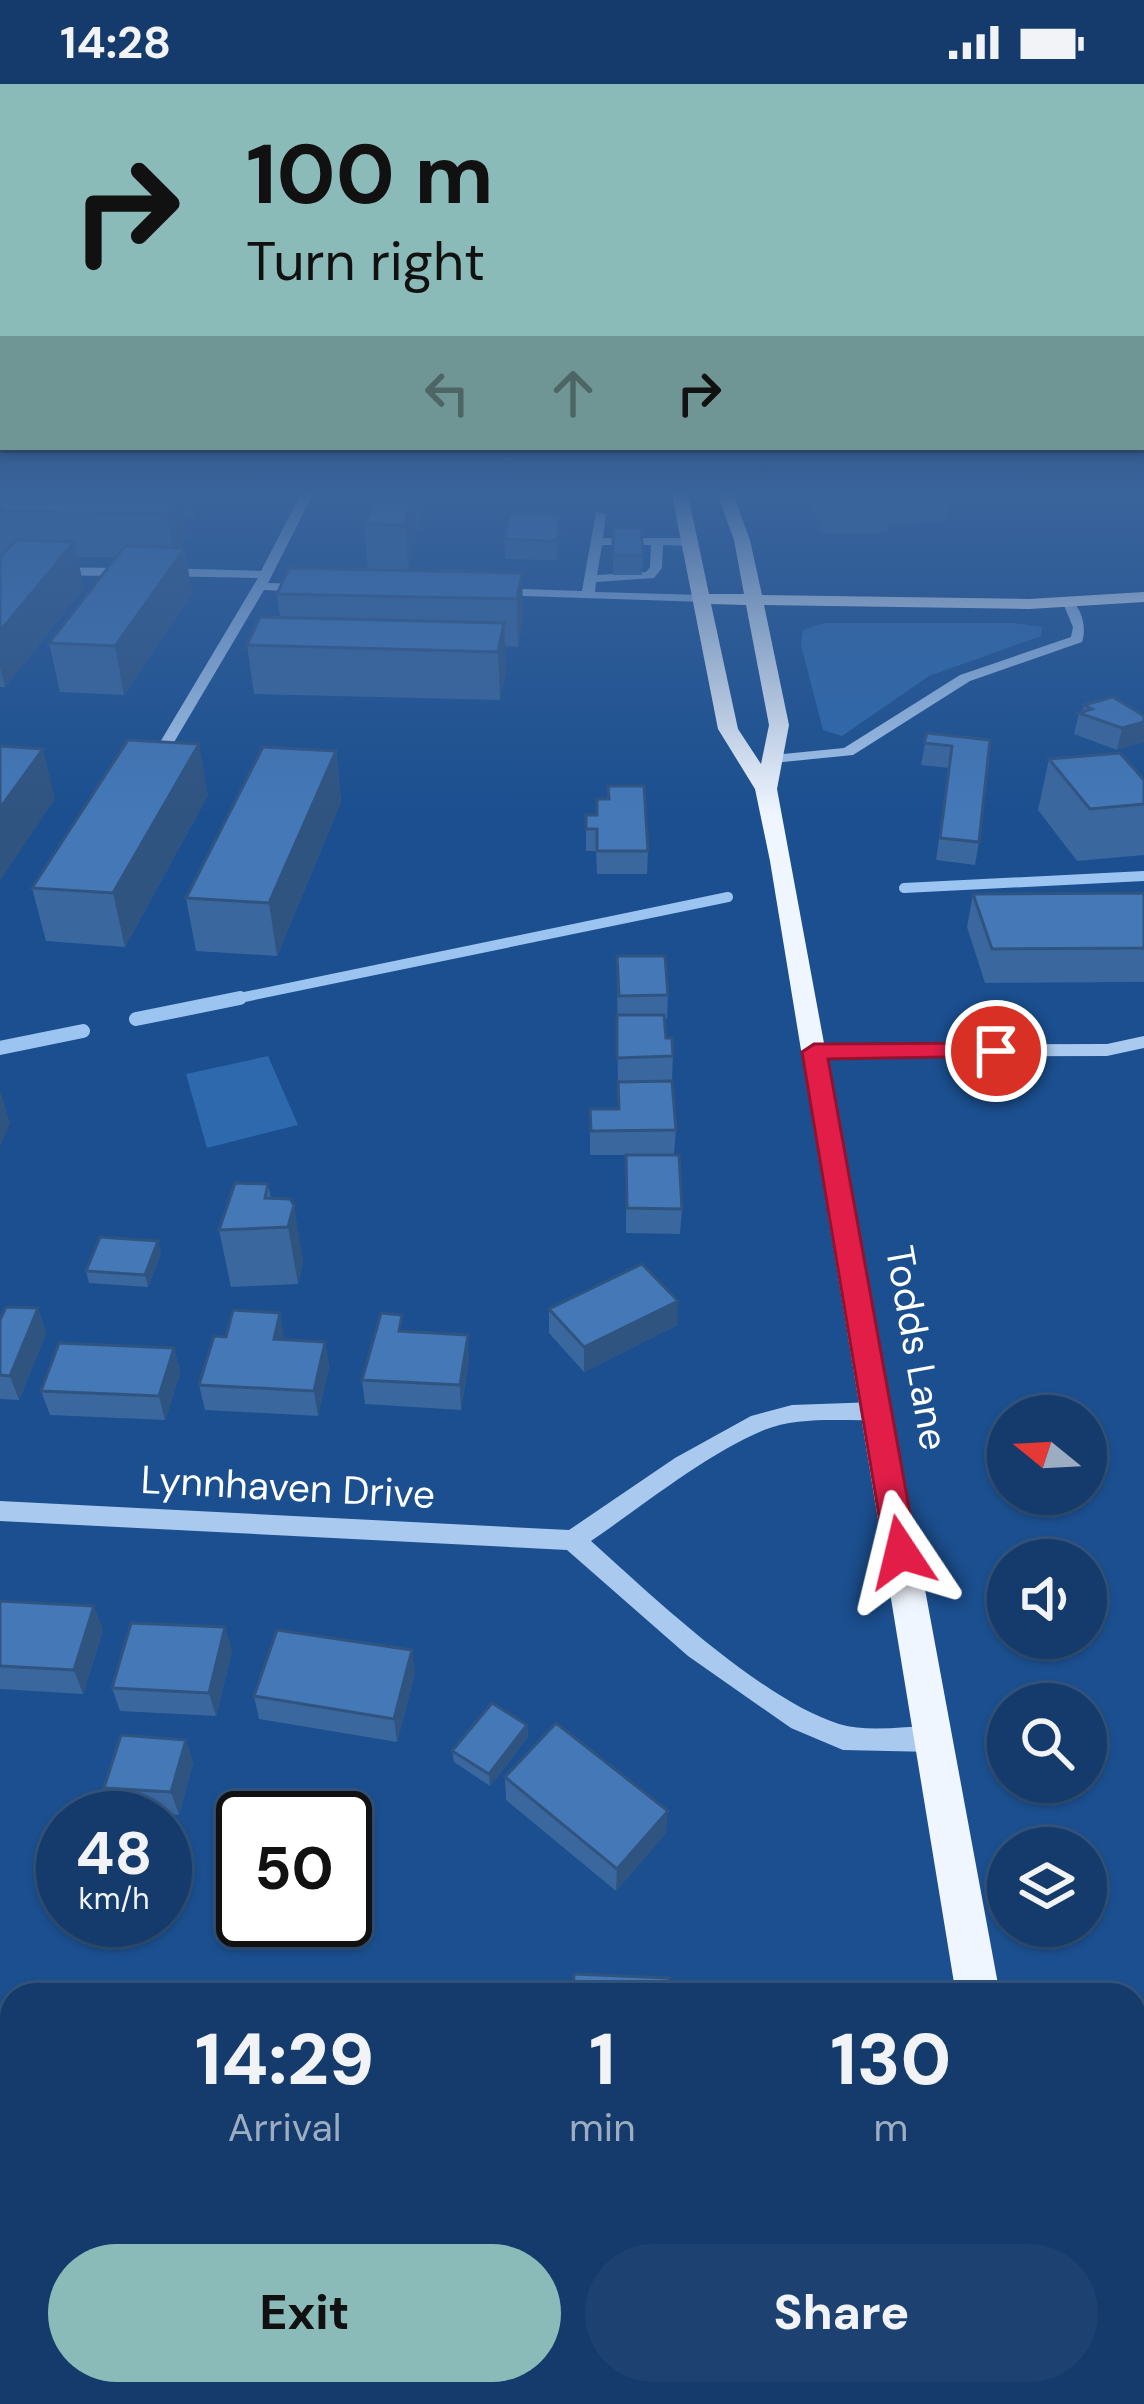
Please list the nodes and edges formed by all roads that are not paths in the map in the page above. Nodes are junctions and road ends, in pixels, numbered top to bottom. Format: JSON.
{"nodes":[{"id":1,"x":253,"y":598,"type":"edge"},
{"id":2,"x":681,"y":598,"type":"edge"},
{"id":3,"x":1128,"y":598,"type":"edge"},
{"id":4,"x":702,"y":599,"type":"junction"},
{"id":5,"x":754,"y":601,"type":"junction"},
{"id":6,"x":1069,"y":603,"type":"junction"},
{"id":7,"x":163,"y":748,"type":"edge"},
{"id":8,"x":770,"y":774,"type":"junction"},
{"id":9,"x":1144,"y":1042,"type":"edge"},
{"id":10,"x":814,"y":1052,"type":"junction"},
{"id":11,"x":876,"y":1411,"type":"junction"},
{"id":12,"x":0,"y":1511,"type":"edge"},
{"id":13,"x":573,"y":1540,"type":"junction"},
{"id":14,"x":933,"y":1739,"type":"junction"},
{"id":15,"x":976,"y":1983,"type":"edge"}],
"edges":[{"from":1,"to":7,"type":"street"},
{"from":2,"to":4,"type":"street"},
{"from":3,"to":6,"type":"main road"},
{"from":4,"to":5,"type":"main road"},
{"from":4,"to":8,"type":"main road","name":"Todds Lane"},
{"from":5,"to":6,"type":"main road"},
{"from":5,"to":8,"type":"main road","name":"Todds Lane"},
{"from":6,"to":8,"type":"street"},
{"from":8,"to":10,"type":"main road","name":"Todds Lane"},
{"from":9,"to":10,"type":"street"},
{"from":10,"to":11,"type":"main road","name":"Todds Lane"},
{"from":11,"to":13,"type":"street"},
{"from":11,"to":14,"type":"main road","name":"Todds Lane"},
{"from":12,"to":13,"type":"street","name":"Lynnhaven Drive"},
{"from":13,"to":14,"type":"street"},
{"from":14,"to":15,"type":"main road","name":"Todds Lane"}]}
